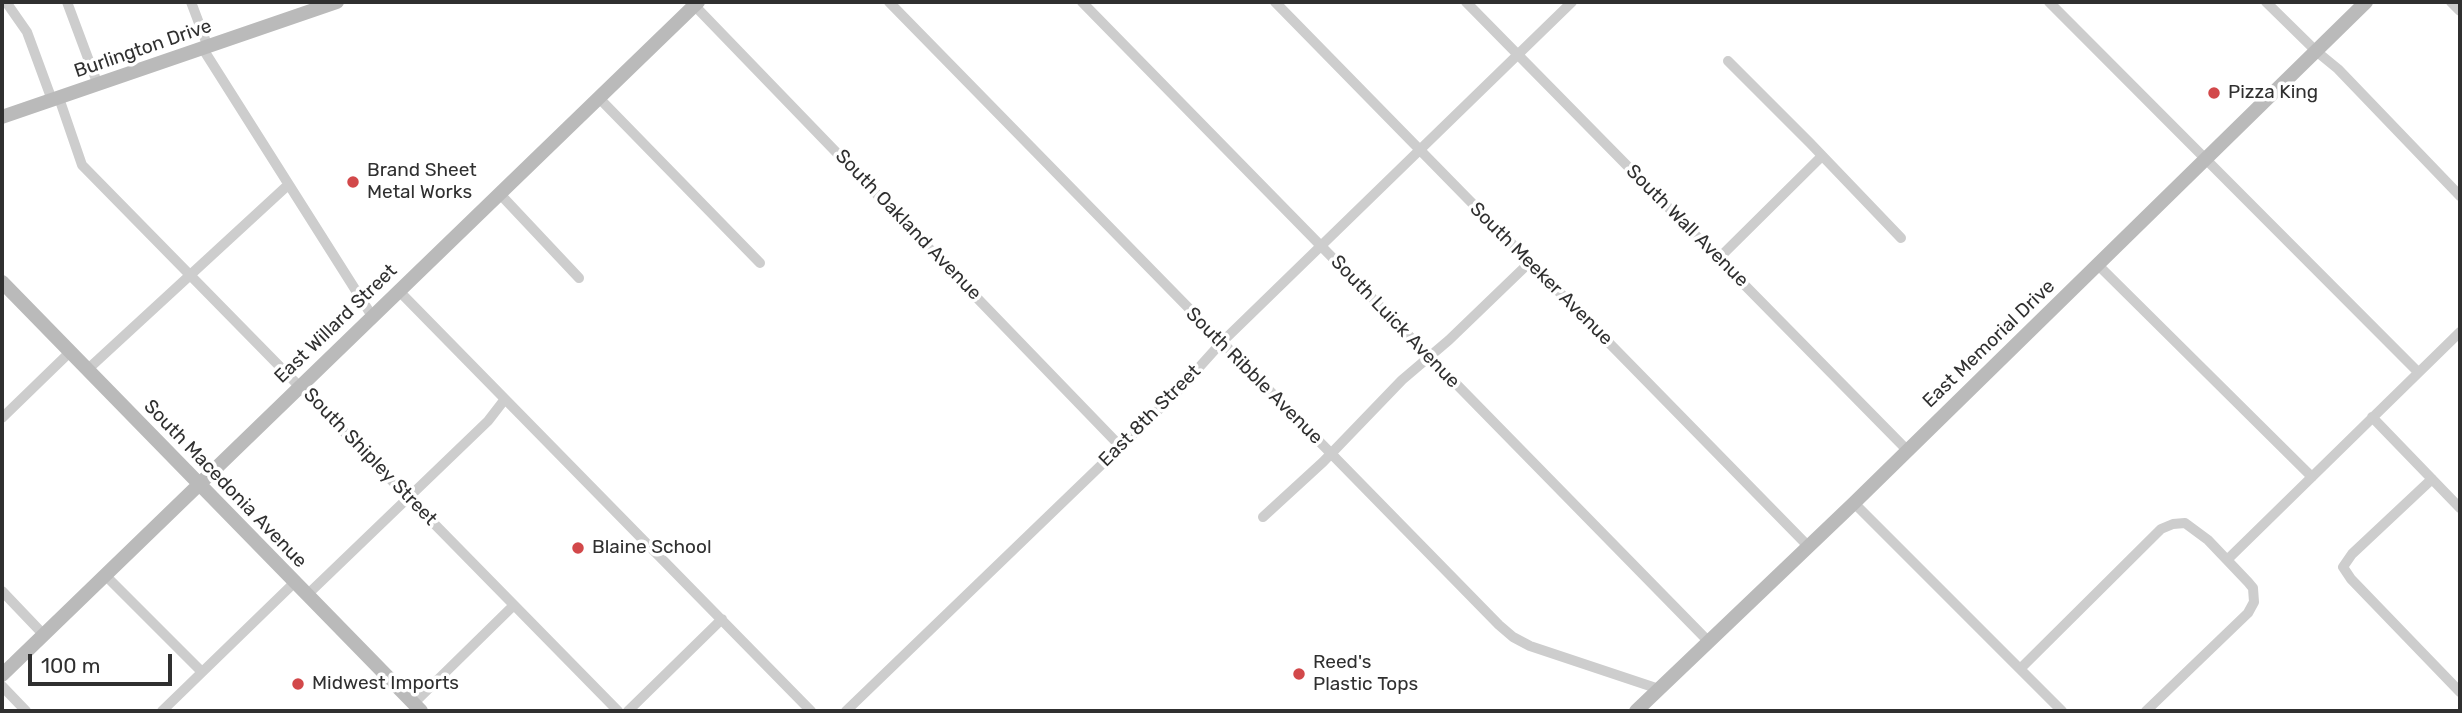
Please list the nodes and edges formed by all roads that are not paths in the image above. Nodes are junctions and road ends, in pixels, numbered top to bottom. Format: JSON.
{"nodes":[{"id":1,"x":6,"y":2,"type":"edge"},
{"id":2,"x":67,"y":2,"type":"edge"},
{"id":3,"x":191,"y":2,"type":"edge"},
{"id":4,"x":337,"y":2,"type":"edge"},
{"id":5,"x":889,"y":2,"type":"edge"},
{"id":6,"x":1082,"y":2,"type":"edge"},
{"id":7,"x":1275,"y":2,"type":"edge"},
{"id":8,"x":1466,"y":2,"type":"edge"},
{"id":9,"x":1572,"y":2,"type":"edge"},
{"id":10,"x":2049,"y":2,"type":"edge"},
{"id":11,"x":2266,"y":2,"type":"edge"},
{"id":12,"x":2366,"y":2,"type":"edge"},
{"id":13,"x":2451,"y":2,"type":"edge"},
{"id":14,"x":696,"y":3,"type":"edge"},
{"id":15,"x":2460,"y":11,"type":"edge"},
{"id":16,"x":205,"y":48,"type":"junction"},
{"id":17,"x":2316,"y":51,"type":"junction"},
{"id":18,"x":1517,"y":55,"type":"junction"},
{"id":19,"x":1728,"y":61,"type":"dead end"},
{"id":20,"x":98,"y":85,"type":"junction"},
{"id":21,"x":598,"y":97,"type":"junction"},
{"id":22,"x":55,"y":99,"type":"junction"},
{"id":23,"x":2,"y":117,"type":"edge"},
{"id":24,"x":1419,"y":150,"type":"junction"},
{"id":25,"x":1822,"y":156,"type":"junction"},
{"id":26,"x":2204,"y":160,"type":"junction"},
{"id":27,"x":288,"y":186,"type":"junction"},
{"id":28,"x":499,"y":193,"type":"junction"},
{"id":29,"x":2460,"y":196,"type":"edge"},
{"id":30,"x":1901,"y":238,"type":"dead end"},
{"id":31,"x":1321,"y":245,"type":"junction"},
{"id":32,"x":1719,"y":258,"type":"junction"},
{"id":33,"x":1530,"y":262,"type":"junction"},
{"id":34,"x":760,"y":263,"type":"dead end"},
{"id":35,"x":2098,"y":265,"type":"junction"},
{"id":36,"x":190,"y":274,"type":"junction"},
{"id":37,"x":579,"y":278,"type":"dead end"},
{"id":38,"x":2,"y":282,"type":"edge"},
{"id":39,"x":399,"y":291,"type":"junction"},
{"id":40,"x":372,"y":316,"type":"junction"},
{"id":41,"x":2460,"y":332,"type":"edge"},
{"id":42,"x":1221,"y":343,"type":"junction"},
{"id":43,"x":70,"y":352,"type":"junction"},
{"id":44,"x":1428,"y":356,"type":"junction"},
{"id":45,"x":87,"y":370,"type":"junction"},
{"id":46,"x":2418,"y":372,"type":"junction"},
{"id":47,"x":300,"y":386,"type":"junction"},
{"id":48,"x":505,"y":399,"type":"junction"},
{"id":49,"x":2,"y":418,"type":"edge"},
{"id":50,"x":2372,"y":418,"type":"junction"},
{"id":51,"x":1120,"y":446,"type":"junction"},
{"id":52,"x":1908,"y":450,"type":"junction"},
{"id":53,"x":1330,"y":453,"type":"junction"},
{"id":54,"x":2312,"y":477,"type":"junction"},
{"id":55,"x":2432,"y":479,"type":"junction"},
{"id":56,"x":199,"y":484,"type":"junction"},
{"id":57,"x":409,"y":498,"type":"junction"},
{"id":58,"x":1854,"y":503,"type":"junction"},
{"id":59,"x":2460,"y":508,"type":"edge"},
{"id":60,"x":1263,"y":517,"type":"dead end"},
{"id":61,"x":1808,"y":547,"type":"junction"},
{"id":62,"x":2227,"y":560,"type":"junction"},
{"id":63,"x":105,"y":575,"type":"junction"},
{"id":64,"x":295,"y":582,"type":"junction"},
{"id":65,"x":2,"y":591,"type":"edge"},
{"id":66,"x":307,"y":595,"type":"junction"},
{"id":67,"x":514,"y":605,"type":"junction"},
{"id":68,"x":722,"y":619,"type":"junction"},
{"id":69,"x":44,"y":634,"type":"junction"},
{"id":70,"x":1709,"y":642,"type":"junction"},
{"id":71,"x":2020,"y":669,"type":"junction"},
{"id":72,"x":202,"y":672,"type":"junction"},
{"id":73,"x":2,"y":675,"type":"edge"},
{"id":74,"x":2,"y":686,"type":"edge"},
{"id":75,"x":1659,"y":689,"type":"junction"},
{"id":76,"x":2460,"y":692,"type":"edge"},
{"id":77,"x":417,"y":707,"type":"edge"},
{"id":78,"x":26,"y":711,"type":"edge"},
{"id":79,"x":162,"y":711,"type":"edge"},
{"id":80,"x":618,"y":711,"type":"edge"},
{"id":81,"x":628,"y":711,"type":"edge"},
{"id":82,"x":811,"y":711,"type":"edge"},
{"id":83,"x":846,"y":711,"type":"edge"},
{"id":84,"x":1636,"y":711,"type":"edge"},
{"id":85,"x":2062,"y":711,"type":"edge"},
{"id":86,"x":2146,"y":711,"type":"edge"}],
"edges":[{"from":1,"to":22,"type":"street","name":"South Shipley Street"},
{"from":2,"to":20,"type":"street"},
{"from":3,"to":16,"type":"street"},
{"from":4,"to":16,"type":"street","name":"Burlington Drive"},
{"from":5,"to":42,"type":"street","name":"South Ribble Avenue"},
{"from":6,"to":31,"type":"street","name":"South Luick Avenue"},
{"from":7,"to":24,"type":"street","name":"South Meeker Avenue"},
{"from":8,"to":18,"type":"street","name":"South Wall Avenue"},
{"from":9,"to":18,"type":"street","name":"East 8th Street"},
{"from":10,"to":26,"type":"street"},
{"from":11,"to":17,"type":"street"},
{"from":12,"to":17,"type":"street","name":"East Memorial Drive"},
{"from":13,"to":15,"type":"street"},
{"from":14,"to":21,"type":"street","name":"East Willard Street"},
{"from":14,"to":51,"type":"street","name":"South Oakland Avenue"},
{"from":16,"to":20,"type":"street","name":"Burlington Drive"},
{"from":16,"to":27,"type":"street"},
{"from":17,"to":26,"type":"street","name":"East Memorial Drive"},
{"from":17,"to":29,"type":"street"},
{"from":18,"to":24,"type":"street","name":"East 8th Street"},
{"from":18,"to":32,"type":"street","name":"South Wall Avenue"},
{"from":19,"to":25,"type":"street"},
{"from":20,"to":22,"type":"street","name":"Burlington Drive"},
{"from":21,"to":28,"type":"street","name":"East Willard Street"},
{"from":21,"to":34,"type":"street"},
{"from":22,"to":23,"type":"street","name":"Burlington Drive"},
{"from":22,"to":36,"type":"street","name":"South Shipley Street"},
{"from":24,"to":31,"type":"street","name":"East 8th Street"},
{"from":24,"to":33,"type":"street","name":"South Meeker Avenue"},
{"from":25,"to":30,"type":"street"},
{"from":25,"to":32,"type":"street"},
{"from":26,"to":35,"type":"street","name":"East Memorial Drive"},
{"from":26,"to":46,"type":"street"},
{"from":27,"to":36,"type":"street"},
{"from":27,"to":40,"type":"street"},
{"from":28,"to":37,"type":"street"},
{"from":28,"to":39,"type":"street","name":"East Willard Street"},
{"from":31,"to":42,"type":"street","name":"East 8th Street"},
{"from":31,"to":44,"type":"street","name":"South Luick Avenue"},
{"from":32,"to":52,"type":"street","name":"South Wall Avenue"},
{"from":33,"to":44,"type":"street"},
{"from":33,"to":61,"type":"street","name":"South Meeker Avenue"},
{"from":35,"to":52,"type":"street","name":"East Memorial Drive"},
{"from":35,"to":54,"type":"street"},
{"from":36,"to":45,"type":"street"},
{"from":36,"to":47,"type":"street","name":"South Shipley Street"},
{"from":38,"to":43,"type":"street","name":"South Macedonia Avenue"},
{"from":39,"to":40,"type":"street","name":"East Willard Street"},
{"from":39,"to":48,"type":"street"},
{"from":40,"to":47,"type":"street","name":"East Willard Street"},
{"from":41,"to":46,"type":"street"},
{"from":42,"to":51,"type":"street","name":"East 8th Street"},
{"from":42,"to":53,"type":"street","name":"South Ribble Avenue"},
{"from":43,"to":45,"type":"street","name":"South Macedonia Avenue"},
{"from":43,"to":49,"type":"street"},
{"from":44,"to":53,"type":"street"},
{"from":44,"to":70,"type":"street","name":"South Luick Avenue"},
{"from":45,"to":56,"type":"street","name":"South Macedonia Avenue"},
{"from":46,"to":50,"type":"street"},
{"from":47,"to":56,"type":"street","name":"East Willard Street"},
{"from":47,"to":57,"type":"street","name":"South Shipley Street"},
{"from":48,"to":57,"type":"street"},
{"from":48,"to":68,"type":"street"},
{"from":50,"to":54,"type":"street"},
{"from":50,"to":55,"type":"street"},
{"from":51,"to":83,"type":"street","name":"East 8th Street"},
{"from":52,"to":58,"type":"street","name":"East Memorial Drive"},
{"from":53,"to":60,"type":"street"},
{"from":53,"to":75,"type":"street","name":"South Ribble Avenue"},
{"from":54,"to":62,"type":"street"},
{"from":55,"to":59,"type":"street"},
{"from":55,"to":76,"type":"street"},
{"from":56,"to":63,"type":"street","name":"East Willard Street"},
{"from":56,"to":64,"type":"street","name":"South Macedonia Avenue"},
{"from":57,"to":66,"type":"street"},
{"from":57,"to":67,"type":"street","name":"South Shipley Street"},
{"from":58,"to":61,"type":"street","name":"East Memorial Drive"},
{"from":58,"to":71,"type":"street"},
{"from":61,"to":70,"type":"street","name":"East Memorial Drive"},
{"from":62,"to":71,"type":"street"},
{"from":62,"to":86,"type":"street"},
{"from":63,"to":69,"type":"street","name":"East Willard Street"},
{"from":63,"to":72,"type":"street"},
{"from":64,"to":66,"type":"street","name":"South Macedonia Avenue"},
{"from":64,"to":72,"type":"street"},
{"from":65,"to":69,"type":"street"},
{"from":66,"to":77,"type":"street","name":"South Macedonia Avenue"},
{"from":67,"to":77,"type":"street"},
{"from":67,"to":80,"type":"street","name":"South Shipley Street"},
{"from":68,"to":81,"type":"street"},
{"from":68,"to":82,"type":"street"},
{"from":69,"to":73,"type":"street","name":"East Willard Street"},
{"from":70,"to":75,"type":"street","name":"East Memorial Drive"},
{"from":71,"to":85,"type":"street"},
{"from":72,"to":79,"type":"street"},
{"from":74,"to":78,"type":"street"},
{"from":75,"to":84,"type":"street","name":"East Memorial Drive"}]}
